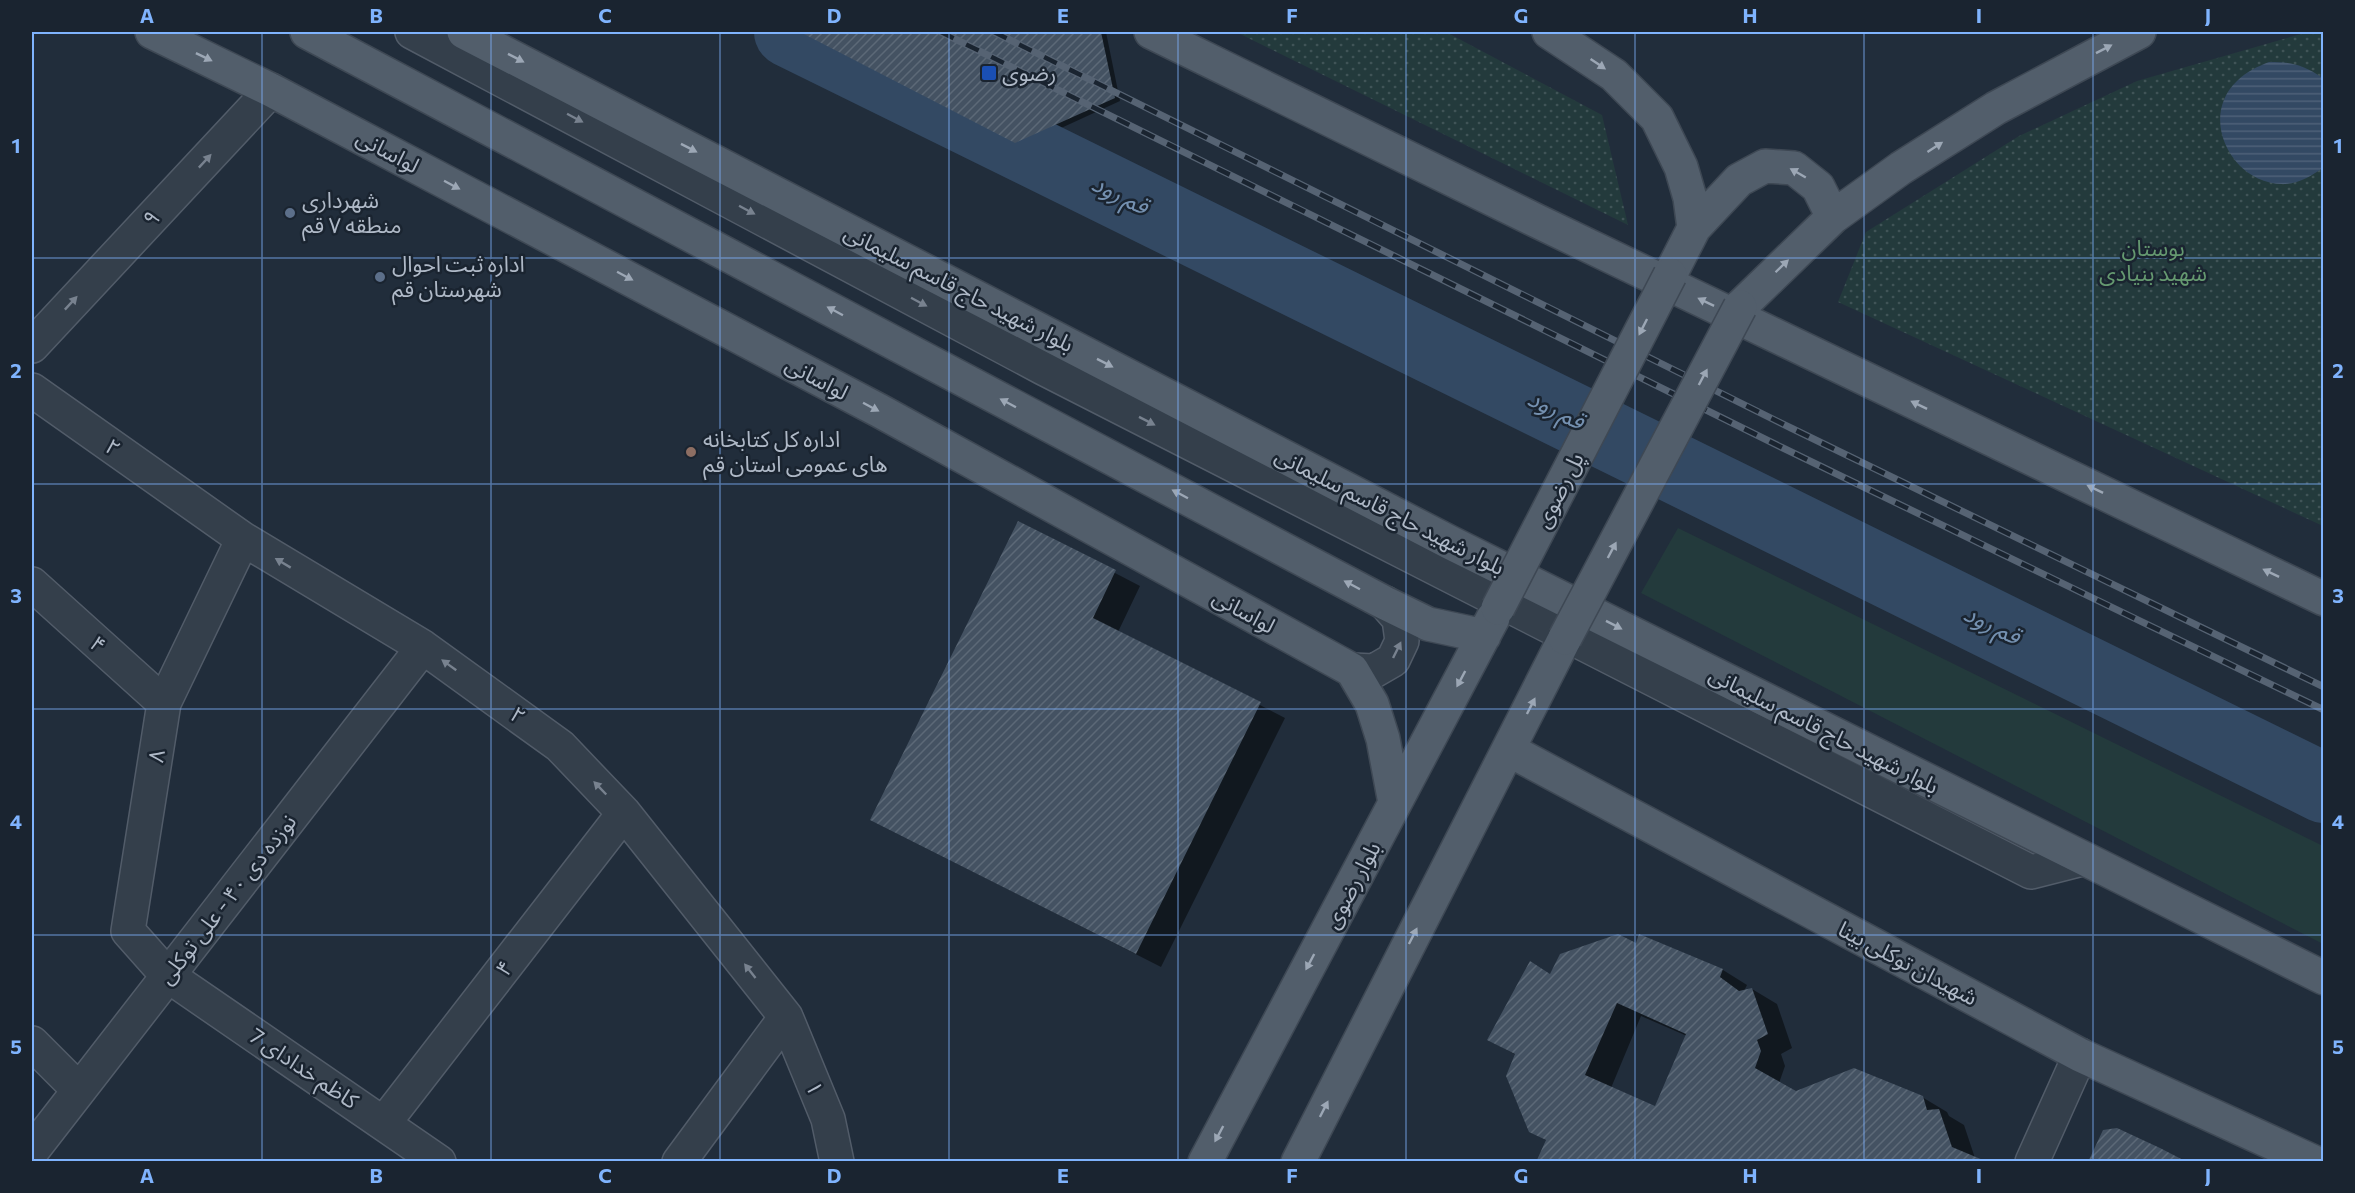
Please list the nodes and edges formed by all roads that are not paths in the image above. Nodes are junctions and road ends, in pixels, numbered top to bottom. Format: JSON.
{"nodes":[{"id":1,"x":152,"y":32,"type":"edge"},
{"id":2,"x":307,"y":32,"type":"edge"},
{"id":3,"x":412,"y":32,"type":"edge"},
{"id":4,"x":464,"y":32,"type":"edge"},
{"id":5,"x":1151,"y":32,"type":"edge"},
{"id":6,"x":1549,"y":32,"type":"edge"},
{"id":7,"x":2139,"y":32,"type":"edge"},
{"id":8,"x":271,"y":90,"type":"junction"},
{"id":9,"x":1833,"y":217,"type":"junction"},
{"id":10,"x":1694,"y":228,"type":"junction"},
{"id":11,"x":32,"y":346,"type":"edge"},
{"id":12,"x":32,"y":390,"type":"edge"},
{"id":13,"x":243,"y":539,"type":"junction"},
{"id":14,"x":32,"y":584,"type":"edge"},
{"id":15,"x":2324,"y":599,"type":"edge"},
{"id":16,"x":1385,"y":603,"type":"junction"},
{"id":17,"x":1491,"y":622,"type":"junction"},
{"id":18,"x":423,"y":647,"type":"junction"},
{"id":19,"x":1352,"y":670,"type":"junction"},
{"id":20,"x":164,"y":703,"type":"junction"},
{"id":21,"x":1509,"y":750,"type":"junction"},
{"id":22,"x":1395,"y":803,"type":"junction"},
{"id":23,"x":624,"y":813,"type":"junction"},
{"id":24,"x":2082,"y":859,"type":"junction"},
{"id":25,"x":167,"y":975,"type":"junction"},
{"id":26,"x":2324,"y":978,"type":"edge"},
{"id":27,"x":786,"y":1017,"type":"junction"},
{"id":28,"x":32,"y":1043,"type":"edge"},
{"id":29,"x":2080,"y":1055,"type":"junction"},
{"id":30,"x":78,"y":1089,"type":"junction"},
{"id":31,"x":384,"y":1123,"type":"junction"},
{"id":32,"x":32,"y":1151,"type":"edge"},
{"id":33,"x":439,"y":1161,"type":"edge"},
{"id":34,"x":679,"y":1161,"type":"edge"},
{"id":35,"x":837,"y":1161,"type":"edge"},
{"id":36,"x":1205,"y":1161,"type":"edge"},
{"id":37,"x":1298,"y":1161,"type":"edge"},
{"id":38,"x":2032,"y":1161,"type":"edge"},
{"id":39,"x":2314,"y":1161,"type":"edge"}],
"edges":[{"from":1,"to":8,"type":"main road","name":"لواسانی","one_way":true},
{"from":16,"to":2,"type":"main road","one_way":true},
{"from":3,"to":24,"type":"street","one_way":true},
{"from":4,"to":24,"type":"main road","name":"بلوار شهید حاج قاسم سلیمانی","one_way":true},
{"from":15,"to":5,"type":"main road","one_way":true},
{"from":6,"to":10,"type":"main road","one_way":true},
{"from":9,"to":7,"type":"main road","one_way":true},
{"from":11,"to":8,"type":"street","name":"۹","one_way":true},
{"from":8,"to":19,"type":"main road","name":"لواسانی","one_way":true},
{"from":9,"to":10,"type":"main road","name":"پل رضوی","one_way":true},
{"from":21,"to":9,"type":"main road","one_way":true,"bridge":true},
{"from":10,"to":17,"type":"main road","name":"پل رضوی","one_way":true,"bridge":true},
{"from":12,"to":13,"type":"street","name":"۲"},
{"from":18,"to":13,"type":"street","name":"۲","one_way":true},
{"from":13,"to":20,"type":"street","name":"۸"},
{"from":14,"to":20,"type":"street","name":"۴"},
{"from":16,"to":17,"type":"main road"},
{"from":19,"to":16,"type":"street","one_way":true},
{"from":17,"to":22,"type":"main road","name":"بلوار رضوی","one_way":true},
{"from":23,"to":18,"type":"street","name":"۲","one_way":true},
{"from":18,"to":25,"type":"street","name":"نوزده دی ۴۰ - علی توکلی"},
{"from":19,"to":22,"type":"main road"},
{"from":20,"to":25,"type":"street","name":"۸"},
{"from":21,"to":29,"type":"main road","name":"شهیدان توکلی بینا"},
{"from":37,"to":21,"type":"main road","one_way":true},
{"from":22,"to":36,"type":"main road","name":"بلوار رضوی","one_way":true},
{"from":27,"to":23,"type":"street","name":"۲","one_way":true},
{"from":23,"to":31,"type":"street","name":"۴"},
{"from":24,"to":26,"type":"main road","name":"بلوار شهید حاج قاسم سلیمانی"},
{"from":25,"to":30,"type":"street","name":"نوزده دی ۴۰ - علی توکلی"},
{"from":25,"to":31,"type":"street","name":"7 کاظم خدادای"},
{"from":27,"to":34,"type":"street"},
{"from":27,"to":35,"type":"street","name":"۱"},
{"from":28,"to":30,"type":"street"},
{"from":29,"to":38,"type":"street"},
{"from":29,"to":39,"type":"main road","name":"شهیدان توکلی بینا"},
{"from":30,"to":32,"type":"street","name":"نوزده دی ۴۰ - علی توکلی"},
{"from":31,"to":33,"type":"street","name":"7 کاظم خدادای"}]}
